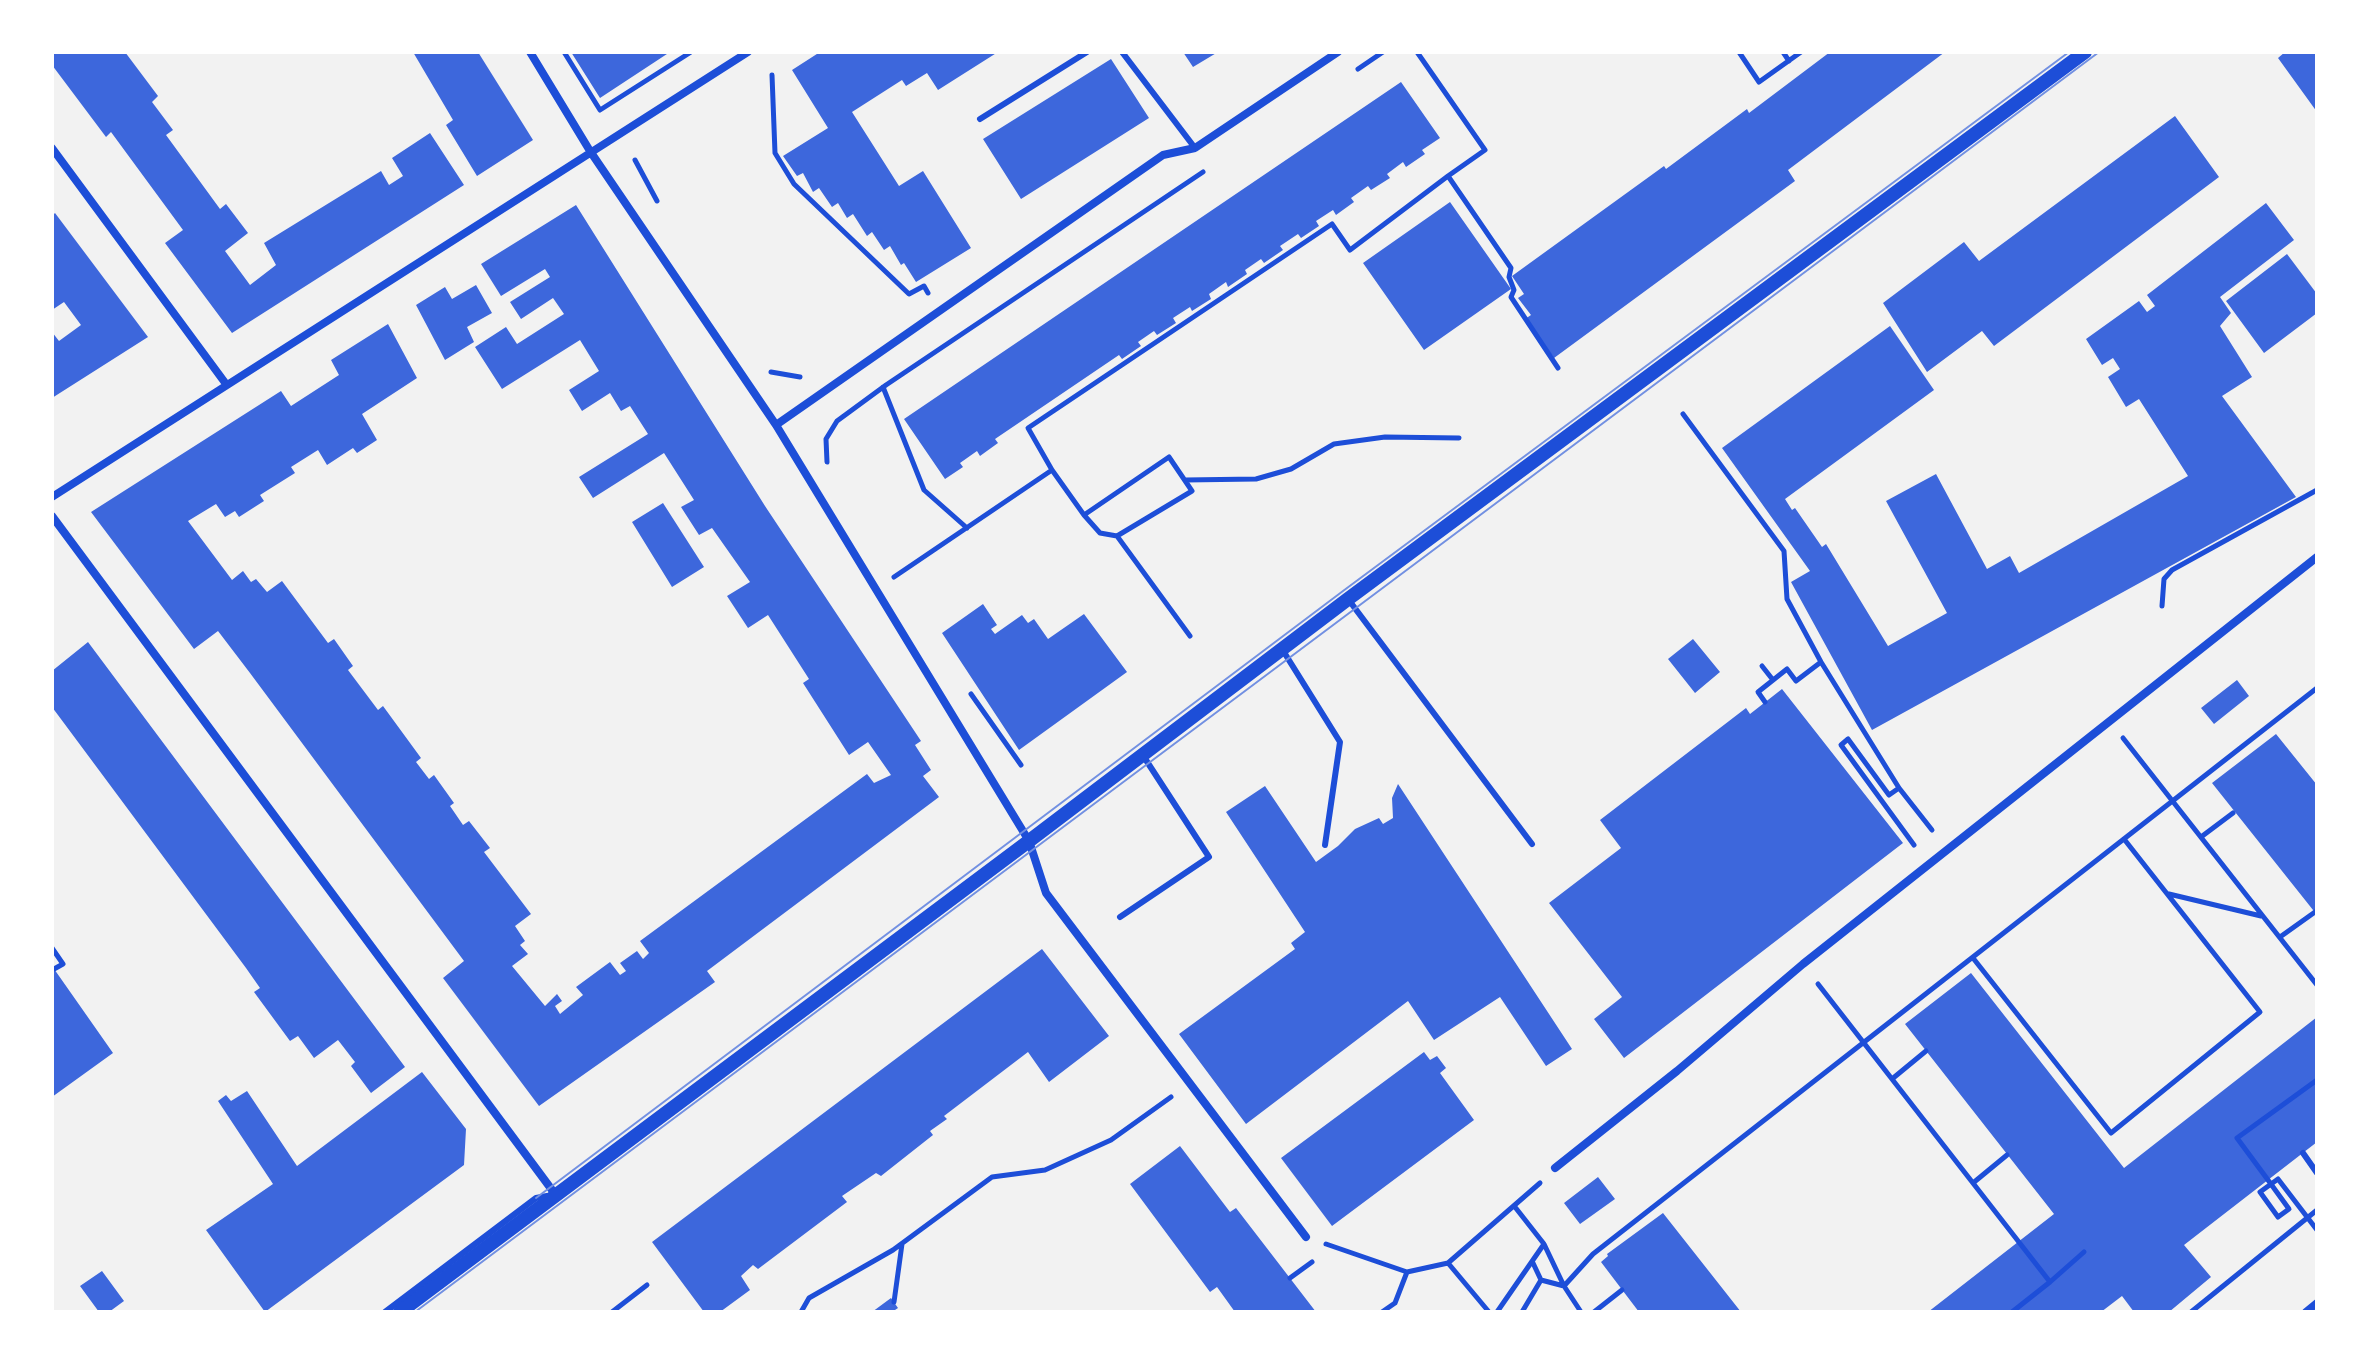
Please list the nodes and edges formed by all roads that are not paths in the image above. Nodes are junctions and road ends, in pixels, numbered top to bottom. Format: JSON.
{"nodes":[{"id":1,"x":530,"y":52,"type":"edge"},
{"id":2,"x":748,"y":52,"type":"edge"},
{"id":3,"x":1087,"y":52,"type":"edge"},
{"id":4,"x":1122,"y":52,"type":"edge"},
{"id":5,"x":1338,"y":52,"type":"edge"},
{"id":6,"x":2085,"y":52,"type":"edge"},
{"id":7,"x":980,"y":119,"type":"dead end"},
{"id":8,"x":52,"y":148,"type":"edge"},
{"id":9,"x":1195,"y":148,"type":"junction"},
{"id":10,"x":590,"y":151,"type":"junction"},
{"id":11,"x":226,"y":384,"type":"junction"},
{"id":12,"x":776,"y":425,"type":"junction"},
{"id":13,"x":52,"y":497,"type":"edge"},
{"id":14,"x":52,"y":516,"type":"edge"},
{"id":15,"x":2317,"y":557,"type":"edge"},
{"id":16,"x":1348,"y":599,"type":"junction"},
{"id":17,"x":1282,"y":649,"type":"junction"},
{"id":18,"x":1142,"y":754,"type":"junction"},
{"id":19,"x":1029,"y":841,"type":"junction"},
{"id":20,"x":1532,"y":844,"type":"dead end"},
{"id":21,"x":1325,"y":845,"type":"dead end"},
{"id":22,"x":1120,"y":917,"type":"dead end"},
{"id":23,"x":2303,"y":1153,"type":"dead end"},
{"id":24,"x":1555,"y":1168,"type":"road end"},
{"id":25,"x":2317,"y":1173,"type":"edge"},
{"id":26,"x":555,"y":1194,"type":"junction"},
{"id":27,"x":1306,"y":1237,"type":"road end"},
{"id":28,"x":2317,"y":1303,"type":"edge"},
{"id":29,"x":385,"y":1312,"type":"edge"},
{"id":30,"x":400,"y":1312,"type":"edge"},
{"id":31,"x":2306,"y":1312,"type":"edge"}],
"edges":[{"from":1,"to":10,"type":"street"},
{"from":2,"to":10,"type":"street"},
{"from":3,"to":7,"type":"lane"},
{"from":4,"to":9,"type":"lane"},
{"from":5,"to":9,"type":"street"},
{"from":6,"to":16,"type":"street"},
{"from":8,"to":11,"type":"street"},
{"from":9,"to":12,"type":"street"},
{"from":10,"to":11,"type":"street"},
{"from":10,"to":12,"type":"street"},
{"from":11,"to":13,"type":"street"},
{"from":12,"to":19,"type":"street"},
{"from":14,"to":26,"type":"street"},
{"from":15,"to":24,"type":"street"},
{"from":16,"to":17,"type":"street"},
{"from":16,"to":20,"type":"lane"},
{"from":17,"to":18,"type":"street"},
{"from":17,"to":21,"type":"lane"},
{"from":18,"to":19,"type":"street"},
{"from":18,"to":22,"type":"lane"},
{"from":19,"to":26,"type":"street"},
{"from":19,"to":27,"type":"street"},
{"from":23,"to":25,"type":"lane"},
{"from":26,"to":29,"type":"lane"},
{"from":26,"to":30,"type":"street"},
{"from":28,"to":31,"type":"street"}]}
